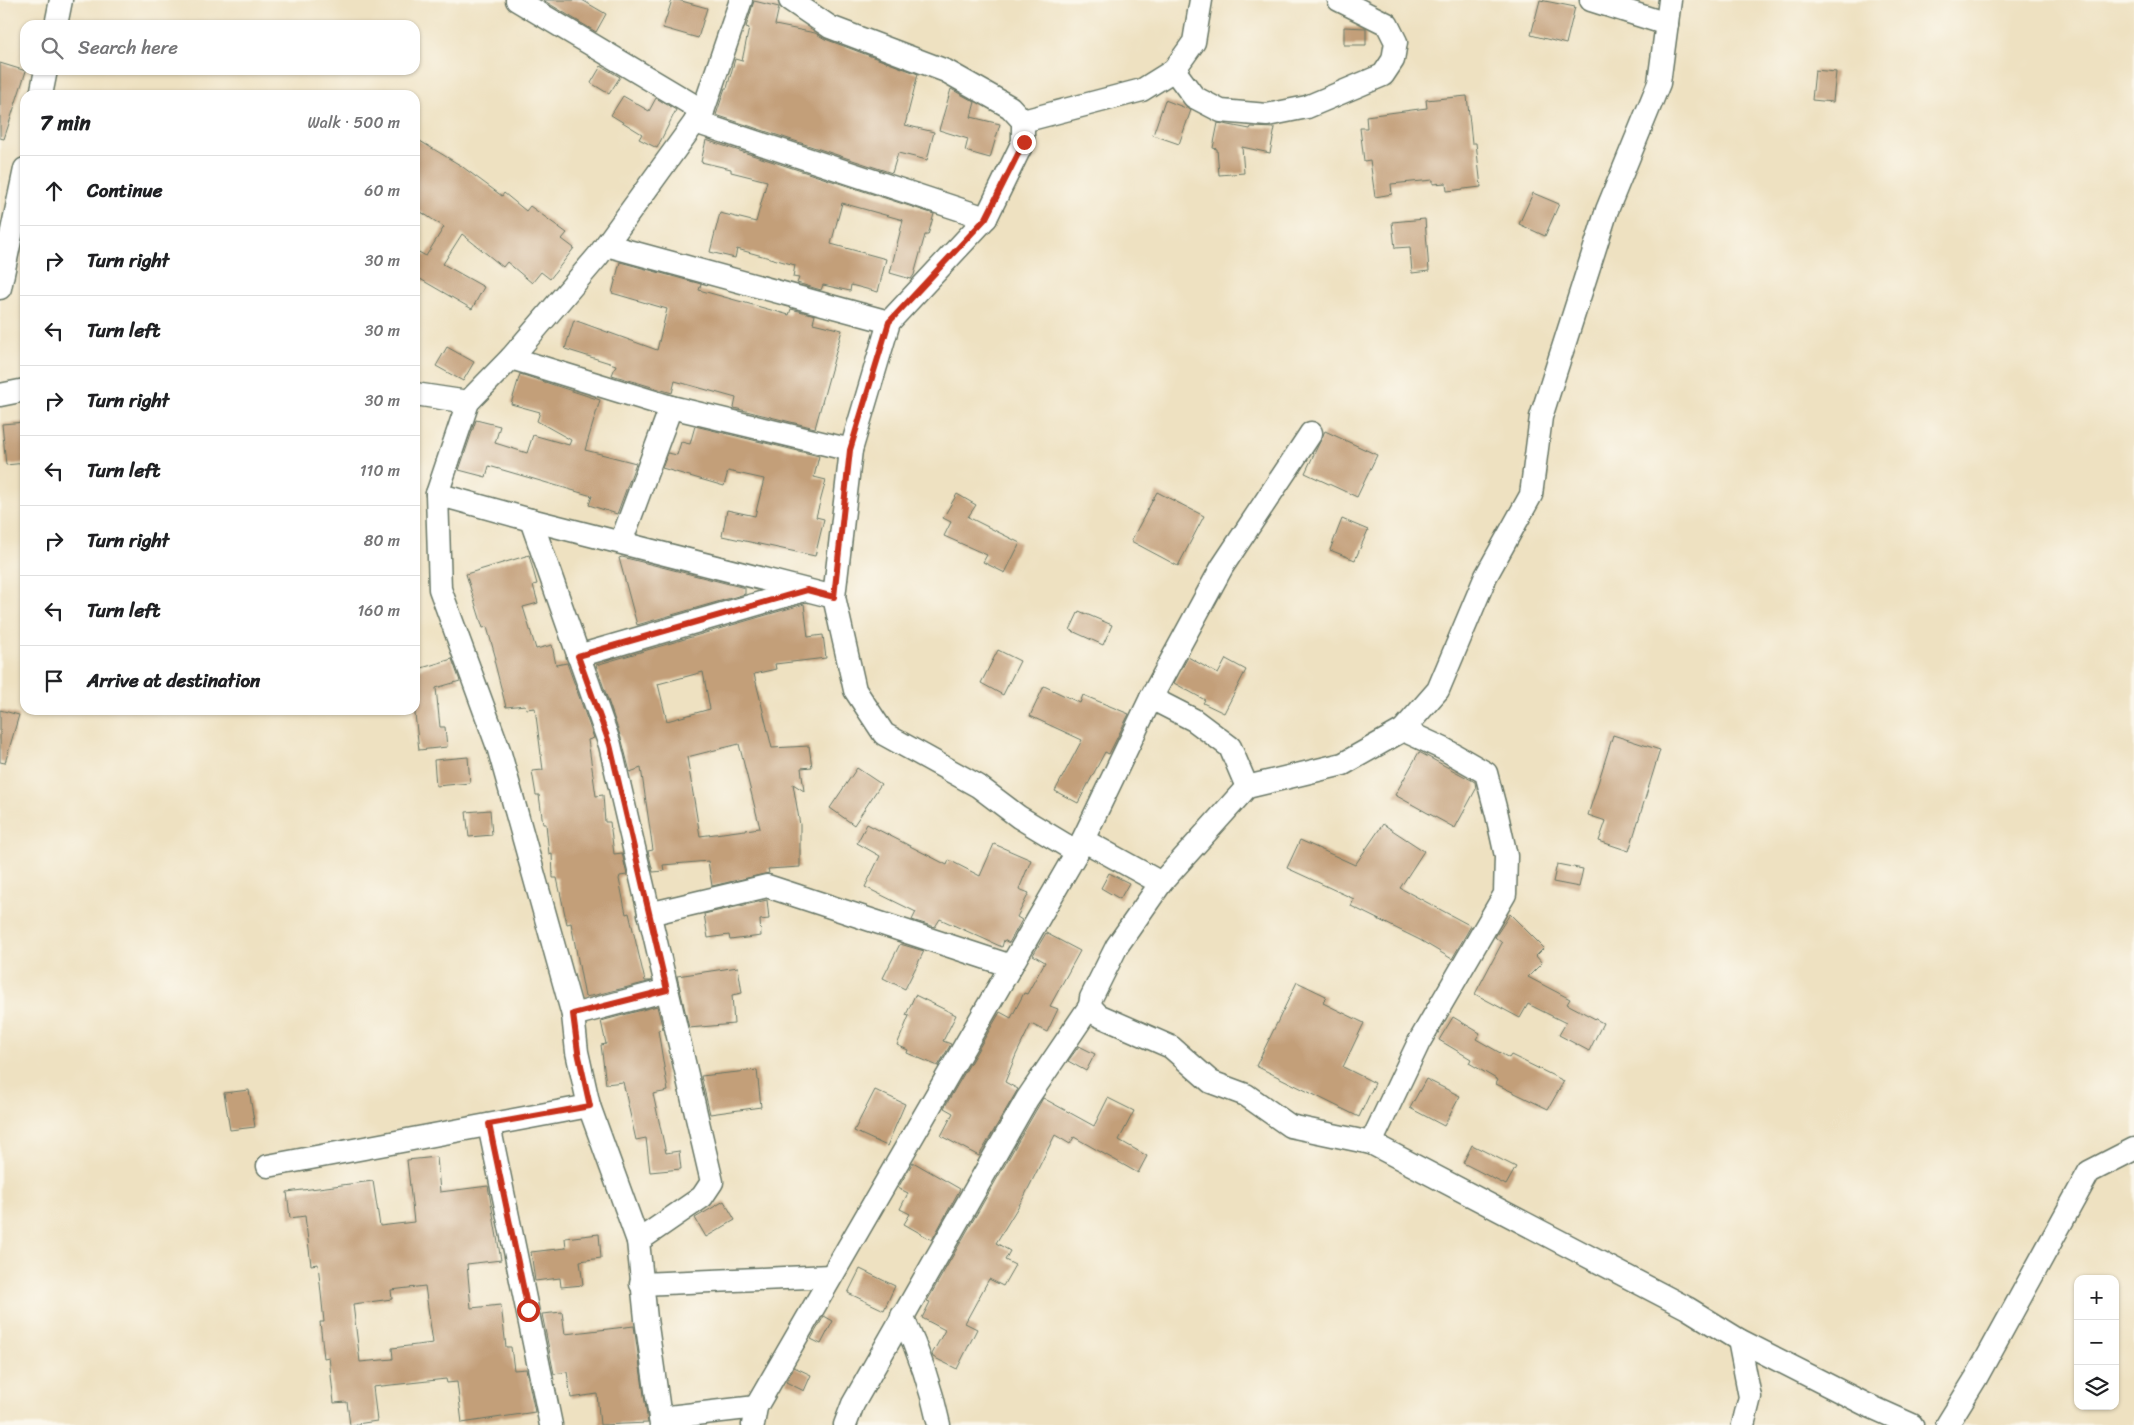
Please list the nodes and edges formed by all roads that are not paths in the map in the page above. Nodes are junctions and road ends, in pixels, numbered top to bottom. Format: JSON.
{"nodes":[{"id":1,"x":61,"y":0,"type":"edge"},
{"id":2,"x":517,"y":0,"type":"edge"},
{"id":3,"x":741,"y":0,"type":"edge"},
{"id":4,"x":790,"y":0,"type":"edge"},
{"id":5,"x":1201,"y":0,"type":"edge"},
{"id":6,"x":1340,"y":0,"type":"edge"},
{"id":7,"x":1591,"y":0,"type":"edge"},
{"id":8,"x":1670,"y":0,"type":"edge"},
{"id":9,"x":57,"y":20,"type":"edge"},
{"id":10,"x":1667,"y":24,"type":"junction"},
{"id":11,"x":1174,"y":70,"type":"junction"},
{"id":12,"x":45,"y":75,"type":"edge"},
{"id":13,"x":42,"y":90,"type":"edge"},
{"id":14,"x":699,"y":116,"type":"junction"},
{"id":15,"x":1023,"y":121,"type":"junction"},
{"id":16,"x":20,"y":194,"type":"edge"},
{"id":17,"x":986,"y":218,"type":"junction"},
{"id":18,"x":606,"y":245,"type":"junction"},
{"id":19,"x":0,"y":288,"type":"edge"},
{"id":20,"x":889,"y":322,"type":"junction"},
{"id":21,"x":511,"y":358,"type":"junction"},
{"id":22,"x":20,"y":391,"type":"edge"},
{"id":23,"x":0,"y":395,"type":"edge"},
{"id":24,"x":420,"y":395,"type":"edge"},
{"id":25,"x":468,"y":402,"type":"junction"},
{"id":26,"x":672,"y":407,"type":"junction"},
{"id":27,"x":1311,"y":433,"type":"dead end"},
{"id":28,"x":850,"y":450,"type":"junction"},
{"id":29,"x":437,"y":494,"type":"junction"},
{"id":30,"x":531,"y":520,"type":"junction"},
{"id":31,"x":621,"y":542,"type":"junction"},
{"id":32,"x":807,"y":590,"type":"junction"},
{"id":33,"x":834,"y":597,"type":"junction"},
{"id":34,"x":578,"y":656,"type":"junction"},
{"id":35,"x":1151,"y":698,"type":"junction"},
{"id":36,"x":1403,"y":730,"type":"junction"},
{"id":37,"x":1247,"y":787,"type":"junction"},
{"id":38,"x":1080,"y":846,"type":"junction"},
{"id":39,"x":1161,"y":883,"type":"junction"},
{"id":40,"x":649,"y":914,"type":"junction"},
{"id":41,"x":1011,"y":966,"type":"junction"},
{"id":42,"x":667,"y":990,"type":"junction"},
{"id":43,"x":1090,"y":1006,"type":"junction"},
{"id":44,"x":573,"y":1014,"type":"junction"},
{"id":45,"x":590,"y":1106,"type":"junction"},
{"id":46,"x":489,"y":1124,"type":"junction"},
{"id":47,"x":1372,"y":1143,"type":"junction"},
{"id":48,"x":2134,"y":1149,"type":"edge"},
{"id":49,"x":268,"y":1166,"type":"dead end"},
{"id":50,"x":638,"y":1241,"type":"junction"},
{"id":51,"x":831,"y":1276,"type":"junction"},
{"id":52,"x":641,"y":1284,"type":"junction"},
{"id":53,"x":902,"y":1316,"type":"junction"},
{"id":54,"x":1739,"y":1340,"type":"junction"},
{"id":55,"x":754,"y":1416,"type":"edge"},
{"id":56,"x":660,"y":1422,"type":"edge"},
{"id":57,"x":551,"y":1425,"type":"edge"},
{"id":58,"x":845,"y":1425,"type":"edge"},
{"id":59,"x":939,"y":1425,"type":"edge"},
{"id":60,"x":1743,"y":1425,"type":"edge"},
{"id":61,"x":1912,"y":1425,"type":"edge"},
{"id":62,"x":1947,"y":1425,"type":"edge"}],
"edges":[{"from":1,"to":9,"type":"street"},
{"from":2,"to":14,"type":"street"},
{"from":3,"to":14,"type":"street"},
{"from":4,"to":15,"type":"street"},
{"from":5,"to":11,"type":"street"},
{"from":6,"to":11,"type":"street"},
{"from":7,"to":10,"type":"street"},
{"from":8,"to":10,"type":"street"},
{"from":10,"to":36,"type":"street"},
{"from":11,"to":15,"type":"street"},
{"from":12,"to":13,"type":"street"},
{"from":14,"to":17,"type":"street"},
{"from":14,"to":18,"type":"street"},
{"from":15,"to":17,"type":"street"},
{"from":16,"to":19,"type":"street"},
{"from":17,"to":20,"type":"street"},
{"from":18,"to":20,"type":"street"},
{"from":18,"to":21,"type":"street"},
{"from":20,"to":28,"type":"street"},
{"from":21,"to":25,"type":"street"},
{"from":21,"to":26,"type":"street"},
{"from":22,"to":23,"type":"street"},
{"from":24,"to":25,"type":"street"},
{"from":25,"to":29,"type":"street"},
{"from":26,"to":28,"type":"street"},
{"from":26,"to":31,"type":"street"},
{"from":27,"to":35,"type":"street"},
{"from":28,"to":33,"type":"street"},
{"from":29,"to":30,"type":"street"},
{"from":29,"to":44,"type":"street"},
{"from":30,"to":31,"type":"street"},
{"from":30,"to":34,"type":"street"},
{"from":31,"to":32,"type":"street"},
{"from":32,"to":33,"type":"street"},
{"from":32,"to":34,"type":"street"},
{"from":33,"to":38,"type":"street"},
{"from":34,"to":40,"type":"street"},
{"from":35,"to":37,"type":"street"},
{"from":35,"to":38,"type":"street"},
{"from":36,"to":37,"type":"street"},
{"from":36,"to":47,"type":"street"},
{"from":37,"to":39,"type":"street"},
{"from":38,"to":39,"type":"street"},
{"from":38,"to":41,"type":"street"},
{"from":39,"to":43,"type":"street"},
{"from":40,"to":41,"type":"street"},
{"from":40,"to":42,"type":"street"},
{"from":41,"to":51,"type":"street"},
{"from":42,"to":44,"type":"street"},
{"from":42,"to":50,"type":"street"},
{"from":43,"to":47,"type":"street"},
{"from":43,"to":53,"type":"street"},
{"from":44,"to":45,"type":"street"},
{"from":45,"to":46,"type":"street"},
{"from":45,"to":50,"type":"street"},
{"from":46,"to":49,"type":"street"},
{"from":46,"to":57,"type":"street"},
{"from":47,"to":54,"type":"street"},
{"from":48,"to":62,"type":"street"},
{"from":50,"to":52,"type":"street"},
{"from":51,"to":52,"type":"street"},
{"from":51,"to":55,"type":"street"},
{"from":52,"to":56,"type":"street"},
{"from":53,"to":58,"type":"street"},
{"from":53,"to":59,"type":"street"},
{"from":54,"to":60,"type":"street"},
{"from":54,"to":61,"type":"street"},
{"from":55,"to":56,"type":"street"}]}
